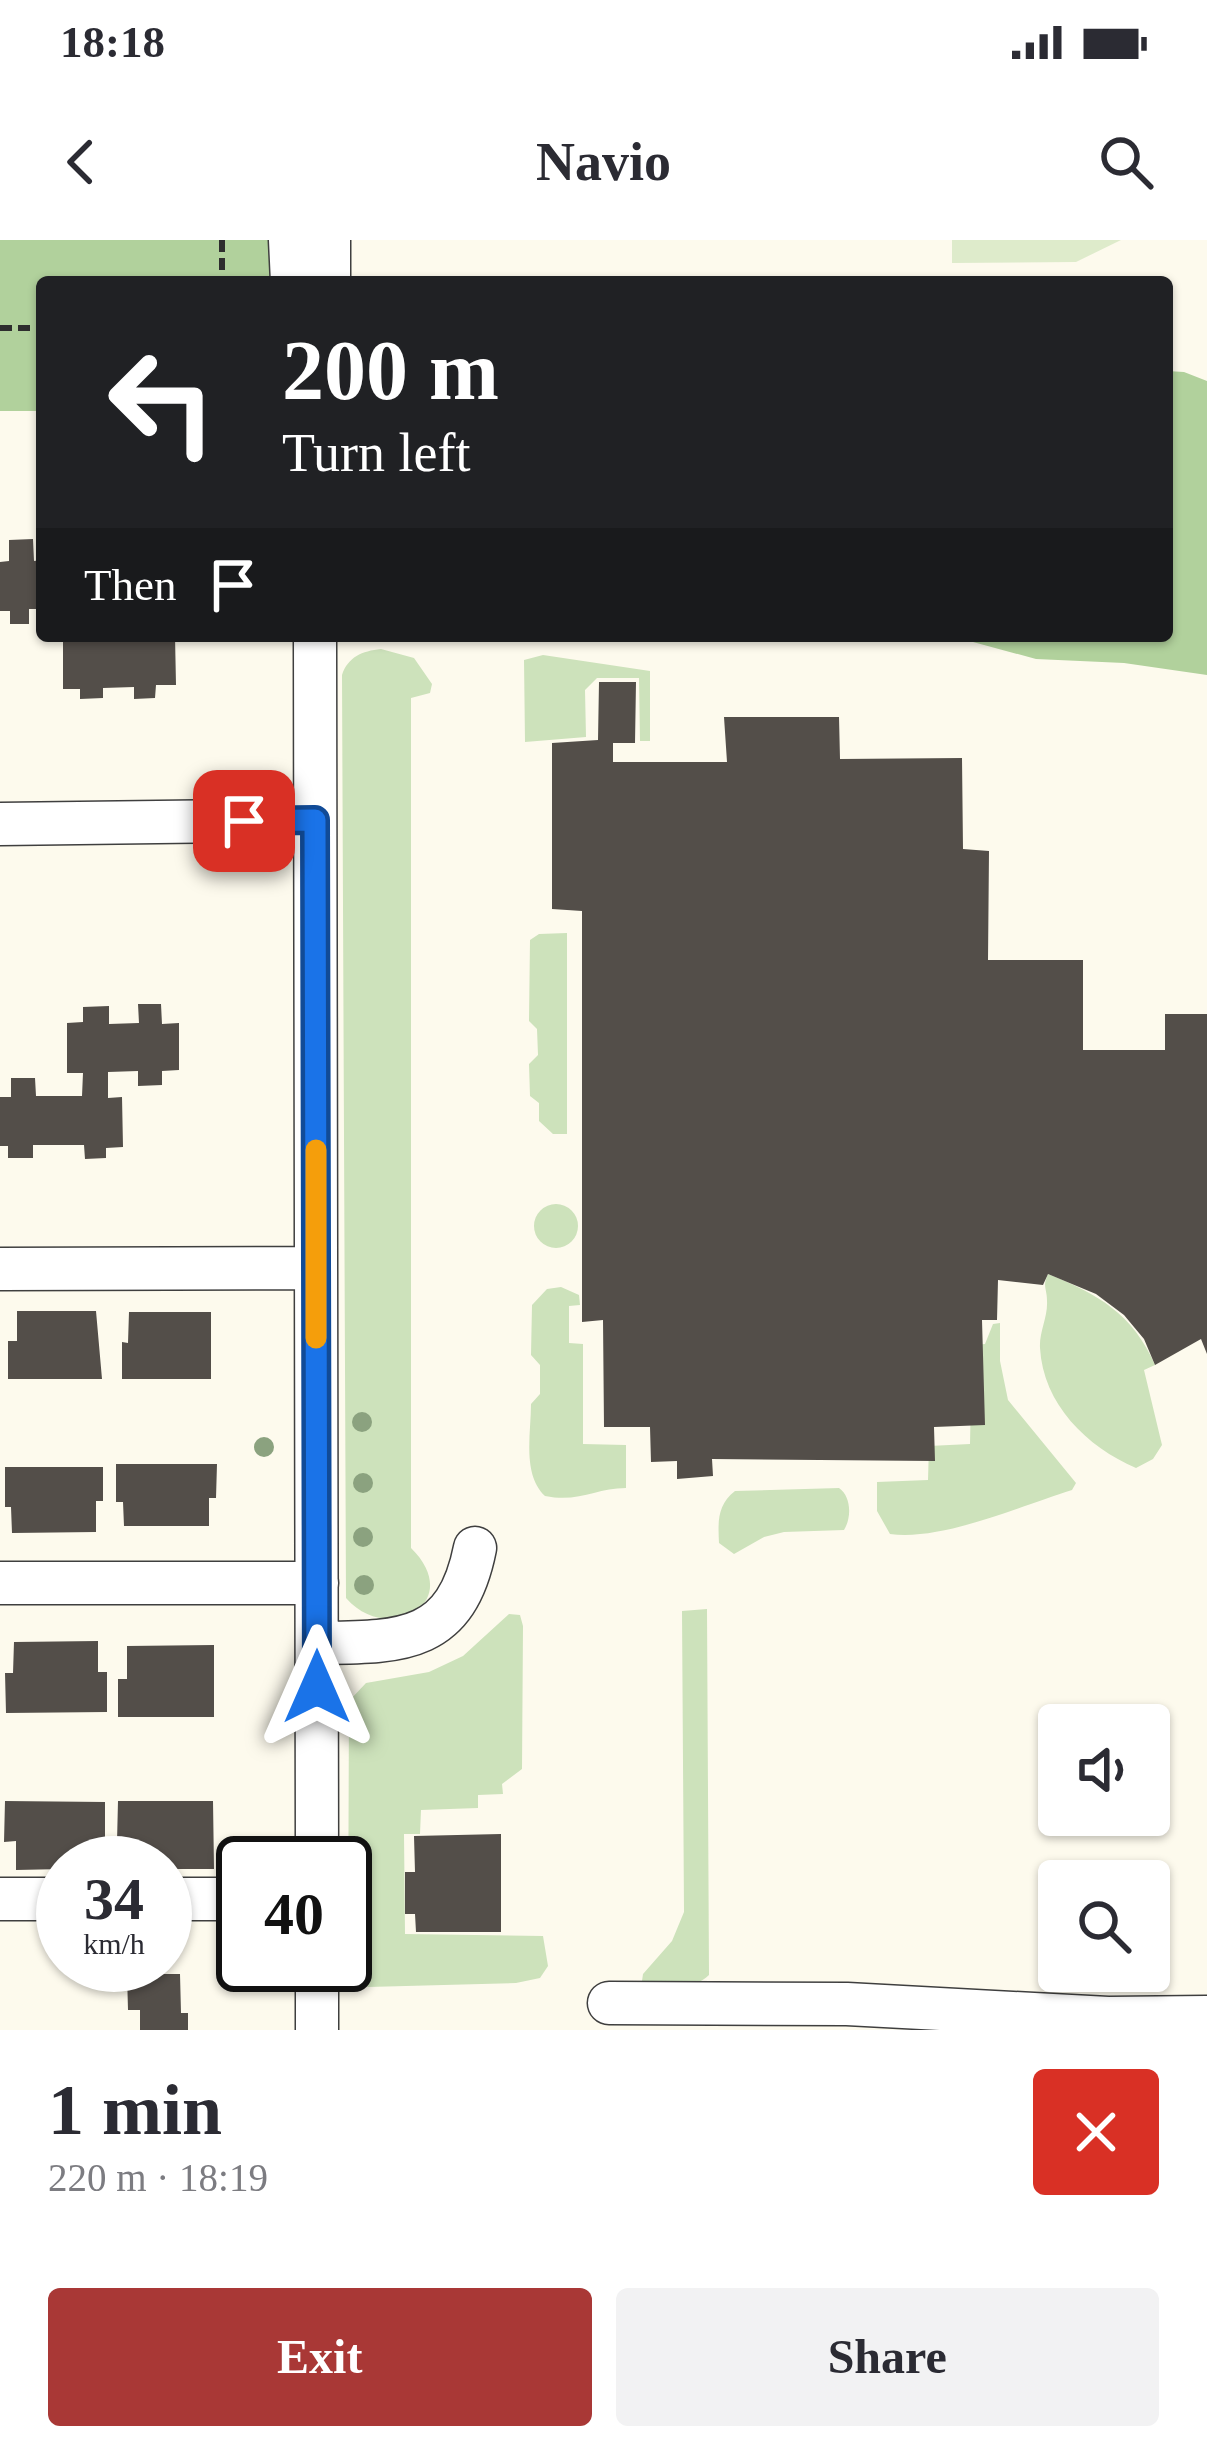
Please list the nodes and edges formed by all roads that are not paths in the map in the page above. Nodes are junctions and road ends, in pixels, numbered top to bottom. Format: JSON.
{"nodes":[{"id":1,"x":290,"y":240,"type":"edge"},
{"id":2,"x":329,"y":240,"type":"edge"},
{"id":3,"x":292,"y":276,"type":"edge"},
{"id":4,"x":329,"y":276,"type":"edge"},
{"id":5,"x":315,"y":642,"type":"edge"},
{"id":6,"x":315,"y":820,"type":"junction"},
{"id":7,"x":0,"y":824,"type":"edge"},
{"id":8,"x":316,"y":1268,"type":"junction"},
{"id":9,"x":0,"y":1269,"type":"edge"},
{"id":10,"x":475,"y":1548,"type":"dead end"},
{"id":11,"x":0,"y":1583,"type":"edge"},
{"id":12,"x":317,"y":1583,"type":"junction"},
{"id":13,"x":317,"y":1643,"type":"junction"},
{"id":14,"x":317,"y":1836,"type":"edge"},
{"id":15,"x":0,"y":1899,"type":"edge"},
{"id":16,"x":36,"y":1899,"type":"edge"},
{"id":17,"x":317,"y":1992,"type":"edge"},
{"id":18,"x":609,"y":2003,"type":"dead end"},
{"id":19,"x":1207,"y":2017,"type":"edge"},
{"id":20,"x":317,"y":2030,"type":"edge"}],
"edges":[{"from":1,"to":3,"type":"street"},
{"from":2,"to":4,"type":"street"},
{"from":5,"to":6,"type":"street"},
{"from":6,"to":7,"type":"street"},
{"from":6,"to":8,"type":"street"},
{"from":8,"to":9,"type":"street"},
{"from":8,"to":12,"type":"street"},
{"from":10,"to":13,"type":"street"},
{"from":11,"to":12,"type":"street"},
{"from":12,"to":13,"type":"street"},
{"from":13,"to":14,"type":"street"},
{"from":15,"to":16,"type":"street"},
{"from":17,"to":20,"type":"street"},
{"from":18,"to":19,"type":"street"}]}
